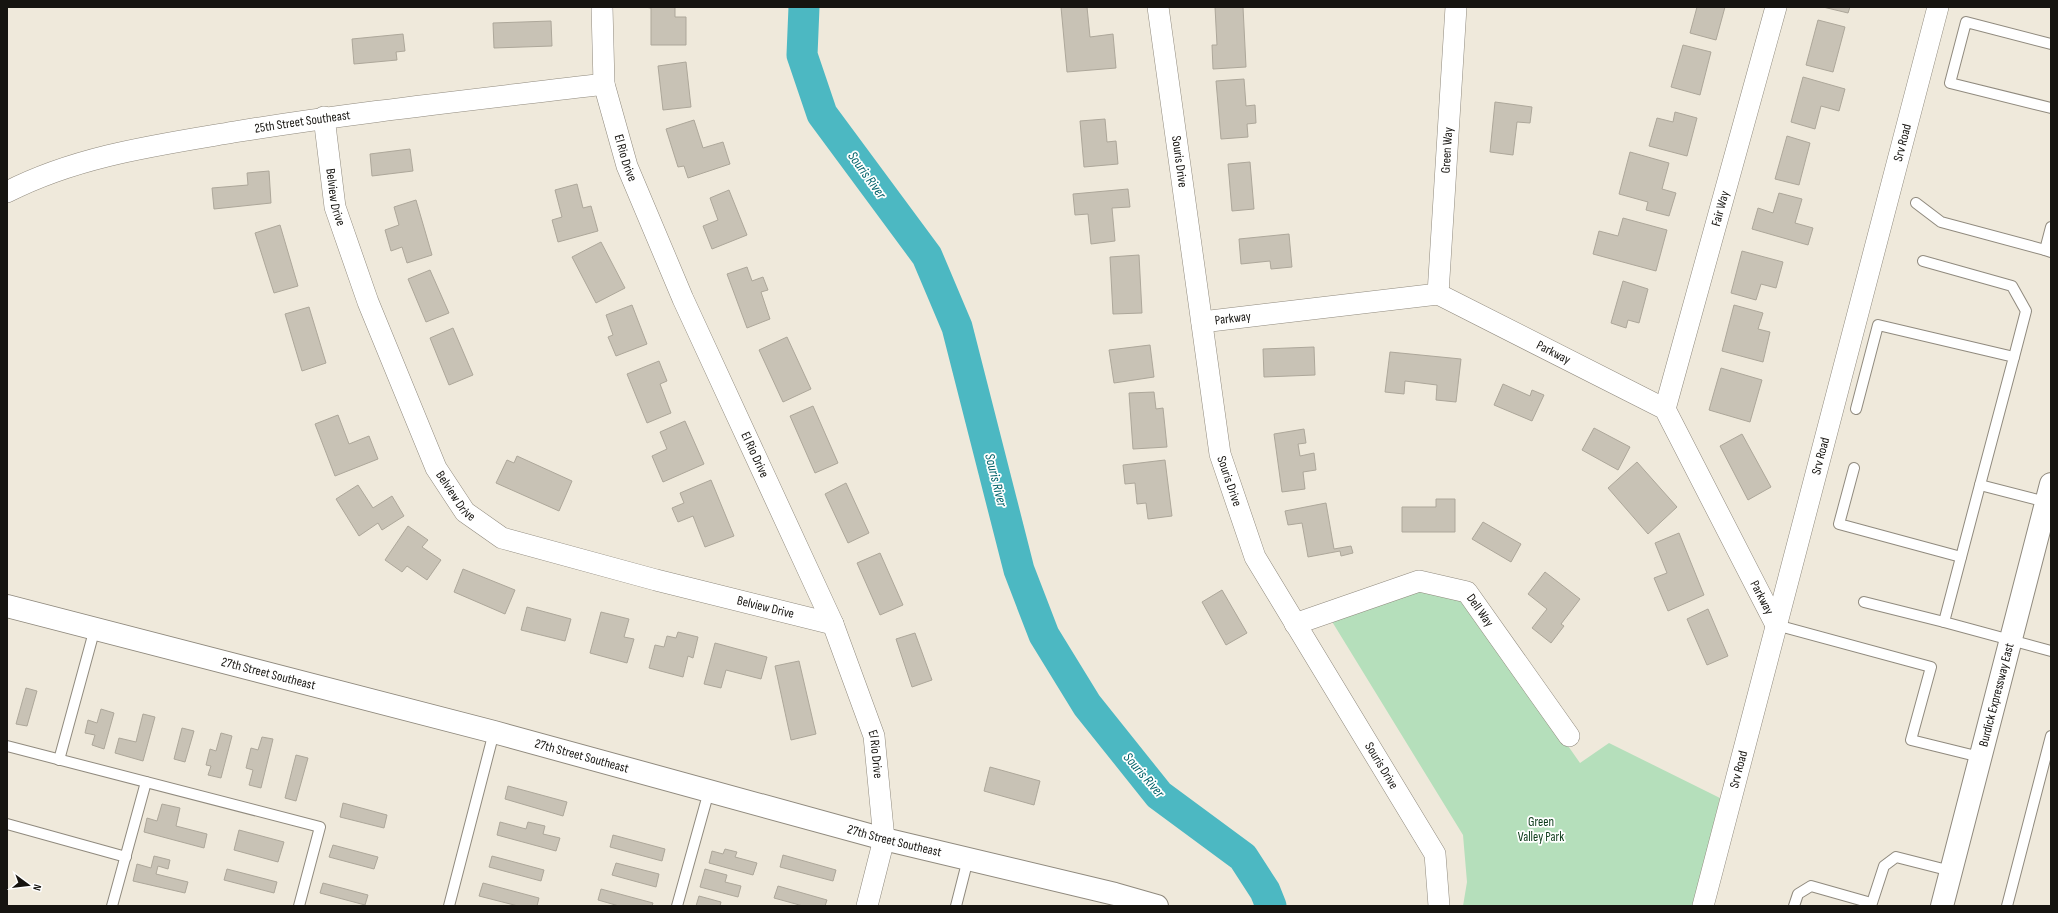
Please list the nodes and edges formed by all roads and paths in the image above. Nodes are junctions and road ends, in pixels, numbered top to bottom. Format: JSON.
{"nodes":[{"id":1,"x":602,"y":7,"type":"edge"},
{"id":2,"x":1158,"y":7,"type":"edge"},
{"id":3,"x":1456,"y":7,"type":"edge"},
{"id":4,"x":1776,"y":7,"type":"edge"},
{"id":5,"x":1938,"y":7,"type":"edge"},
{"id":6,"x":2051,"y":44,"type":"edge"},
{"id":7,"x":604,"y":84,"type":"junction"},
{"id":8,"x":2051,"y":108,"type":"edge"},
{"id":9,"x":324,"y":117,"type":"junction"},
{"id":10,"x":7,"y":192,"type":"edge"},
{"id":11,"x":1916,"y":203,"type":"dead end"},
{"id":12,"x":2051,"y":227,"type":"edge"},
{"id":13,"x":2048,"y":251,"type":"edge"},
{"id":14,"x":1923,"y":261,"type":"dead end"},
{"id":15,"x":1438,"y":294,"type":"junction"},
{"id":16,"x":1202,"y":322,"type":"junction"},
{"id":17,"x":2014,"y":357,"type":"junction"},
{"id":18,"x":1665,"y":409,"type":"junction"},
{"id":19,"x":1856,"y":409,"type":"dead end"},
{"id":20,"x":1854,"y":468,"type":"dead end"},
{"id":21,"x":1980,"y":485,"type":"junction"},
{"id":22,"x":2049,"y":493,"type":"edge"},
{"id":23,"x":1961,"y":557,"type":"junction"},
{"id":24,"x":1864,"y":602,"type":"dead end"},
{"id":25,"x":7,"y":606,"type":"edge"},
{"id":26,"x":1944,"y":622,"type":"junction"},
{"id":27,"x":833,"y":624,"type":"junction"},
{"id":28,"x":1295,"y":624,"type":"junction"},
{"id":29,"x":1776,"y":625,"type":"junction"},
{"id":30,"x":95,"y":628,"type":"junction"},
{"id":31,"x":2011,"y":639,"type":"junction"},
{"id":32,"x":2051,"y":650,"type":"edge"},
{"id":33,"x":494,"y":732,"type":"junction"},
{"id":34,"x":1569,"y":736,"type":"dead end"},
{"id":35,"x":2051,"y":736,"type":"edge"},
{"id":36,"x":7,"y":746,"type":"edge"},
{"id":37,"x":1980,"y":757,"type":"junction"},
{"id":38,"x":59,"y":760,"type":"junction"},
{"id":39,"x":146,"y":782,"type":"junction"},
{"id":40,"x":709,"y":791,"type":"junction"},
{"id":41,"x":7,"y":824,"type":"edge"},
{"id":42,"x":884,"y":838,"type":"junction"},
{"id":43,"x":126,"y":857,"type":"junction"},
{"id":44,"x":968,"y":859,"type":"junction"},
{"id":45,"x":1951,"y":871,"type":"junction"},
{"id":46,"x":1114,"y":900,"type":"edge"},
{"id":47,"x":1871,"y":905,"type":"edge"},
{"id":48,"x":112,"y":906,"type":"edge"},
{"id":49,"x":300,"y":906,"type":"edge"},
{"id":50,"x":449,"y":906,"type":"edge"},
{"id":51,"x":677,"y":906,"type":"edge"},
{"id":52,"x":867,"y":906,"type":"edge"},
{"id":53,"x":956,"y":906,"type":"edge"},
{"id":54,"x":1157,"y":906,"type":"edge"},
{"id":55,"x":1439,"y":906,"type":"edge"},
{"id":56,"x":1703,"y":906,"type":"edge"},
{"id":57,"x":1794,"y":906,"type":"edge"},
{"id":58,"x":1942,"y":906,"type":"edge"},
{"id":59,"x":2007,"y":906,"type":"edge"}],
"edges":[{"from":1,"to":7,"type":"street","name":"El Rio Drive"},
{"from":2,"to":16,"type":"street","name":"Souris Drive"},
{"from":3,"to":15,"type":"street","name":"Green Way"},
{"from":4,"to":18,"type":"street","name":"Fair Way"},
{"from":5,"to":29,"type":"street","name":"Srv Road"},
{"from":6,"to":8,"type":"lane"},
{"from":7,"to":9,"type":"street","name":"25th Street Southeast"},
{"from":7,"to":27,"type":"street","name":"El Rio Drive"},
{"from":9,"to":10,"type":"street","name":"25th Street Southeast"},
{"from":9,"to":27,"type":"street","name":"Belview Drive"},
{"from":11,"to":13,"type":"lane"},
{"from":12,"to":13,"type":"lane"},
{"from":14,"to":17,"type":"lane"},
{"from":15,"to":16,"type":"street","name":"Parkway"},
{"from":15,"to":18,"type":"street","name":"Parkway"},
{"from":16,"to":28,"type":"street","name":"Souris Drive"},
{"from":17,"to":19,"type":"lane"},
{"from":17,"to":21,"type":"lane"},
{"from":18,"to":29,"type":"street","name":"Parkway"},
{"from":20,"to":23,"type":"lane"},
{"from":21,"to":22,"type":"lane"},
{"from":21,"to":23,"type":"lane"},
{"from":22,"to":31,"type":"street","name":"Burdick Expressway East"},
{"from":23,"to":26,"type":"lane"},
{"from":24,"to":26,"type":"lane"},
{"from":25,"to":30,"type":"street","name":"27th Street Southeast"},
{"from":26,"to":31,"type":"lane"},
{"from":27,"to":42,"type":"street","name":"El Rio Drive"},
{"from":28,"to":34,"type":"street","name":"Dell Way"},
{"from":28,"to":55,"type":"street","name":"Souris Drive"},
{"from":29,"to":37,"type":"lane"},
{"from":29,"to":56,"type":"street","name":"Srv Road"},
{"from":30,"to":33,"type":"street","name":"27th Street Southeast"},
{"from":30,"to":38,"type":"lane"},
{"from":31,"to":32,"type":"lane"},
{"from":31,"to":37,"type":"street","name":"Burdick Expressway East"},
{"from":33,"to":40,"type":"street","name":"27th Street Southeast"},
{"from":33,"to":50,"type":"lane"},
{"from":35,"to":59,"type":"lane"},
{"from":36,"to":38,"type":"lane"},
{"from":37,"to":45,"type":"street","name":"Burdick Expressway East"},
{"from":38,"to":39,"type":"lane"},
{"from":39,"to":43,"type":"lane"},
{"from":39,"to":49,"type":"lane"},
{"from":40,"to":42,"type":"street","name":"27th Street Southeast"},
{"from":40,"to":51,"type":"lane"},
{"from":41,"to":43,"type":"lane"},
{"from":42,"to":44,"type":"street","name":"27th Street Southeast"},
{"from":42,"to":52,"type":"street","name":"El Rio Drive"},
{"from":43,"to":48,"type":"lane"},
{"from":44,"to":46,"type":"street","name":"27th Street Southeast"},
{"from":44,"to":53,"type":"lane"},
{"from":45,"to":47,"type":"lane"},
{"from":45,"to":58,"type":"street","name":"Burdick Expressway East"},
{"from":46,"to":54,"type":"street","name":"27th Street Southeast"},
{"from":47,"to":57,"type":"lane"}]}
